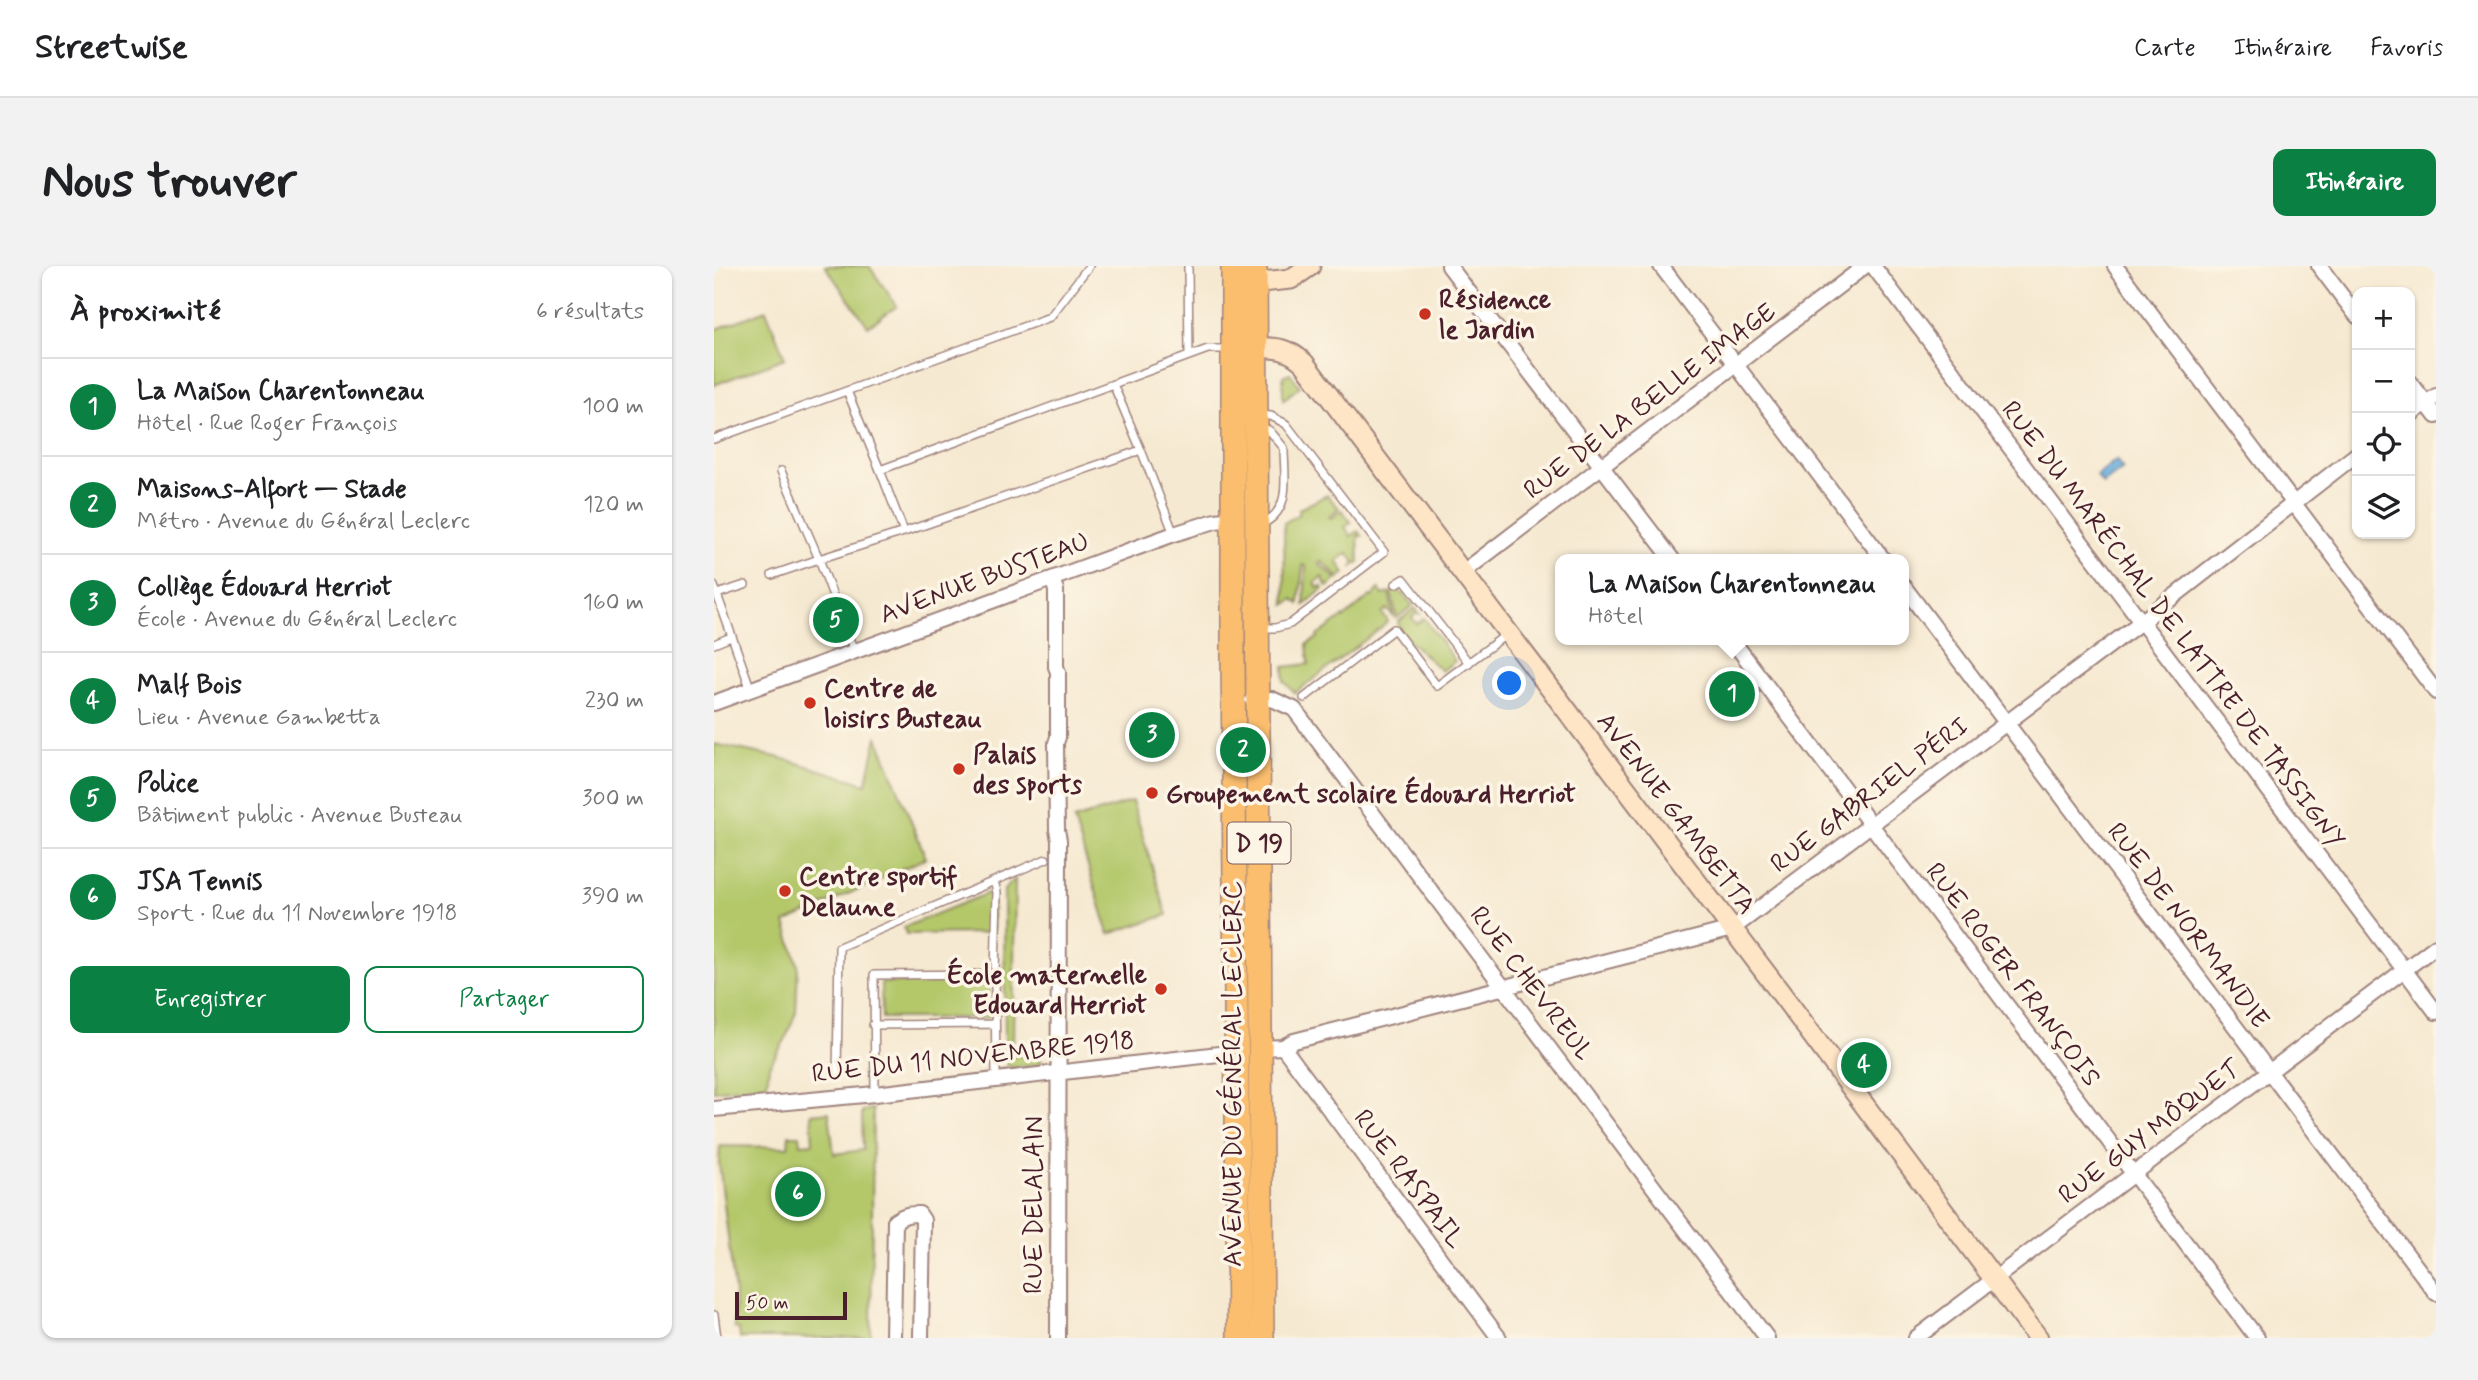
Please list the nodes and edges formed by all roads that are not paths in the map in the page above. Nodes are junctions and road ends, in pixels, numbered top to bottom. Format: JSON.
{"nodes":[{"id":1,"x":1089,"y":266,"type":"edge"},
{"id":2,"x":1188,"y":266,"type":"edge"},
{"id":3,"x":1310,"y":266,"type":"edge"},
{"id":4,"x":1449,"y":266,"type":"edge"},
{"id":5,"x":1661,"y":266,"type":"edge"},
{"id":6,"x":1865,"y":266,"type":"edge"},
{"id":7,"x":1873,"y":266,"type":"edge"},
{"id":8,"x":2115,"y":266,"type":"edge"},
{"id":9,"x":2319,"y":266,"type":"edge"},
{"id":10,"x":1244,"y":275,"type":"edge"},
{"id":11,"x":2352,"y":309,"type":"edge"},
{"id":12,"x":1257,"y":348,"type":"junction"},
{"id":13,"x":1233,"y":350,"type":"junction"},
{"id":14,"x":1189,"y":356,"type":"junction"},
{"id":15,"x":1736,"y":366,"type":"junction"},
{"id":16,"x":1113,"y":384,"type":"junction"},
{"id":17,"x":2415,"y":386,"type":"edge"},
{"id":18,"x":847,"y":391,"type":"junction"},
{"id":19,"x":2431,"y":400,"type":"edge"},
{"id":20,"x":2413,"y":413,"type":"edge"},
{"id":21,"x":2436,"y":416,"type":"edge"},
{"id":22,"x":1257,"y":419,"type":"junction"},
{"id":23,"x":714,"y":439,"type":"edge"},
{"id":24,"x":1142,"y":450,"type":"junction"},
{"id":25,"x":2352,"y":458,"type":"edge"},
{"id":26,"x":1603,"y":466,"type":"junction"},
{"id":27,"x":880,"y":470,"type":"junction"},
{"id":28,"x":781,"y":471,"type":"dead end"},
{"id":29,"x":2294,"y":503,"type":"junction"},
{"id":30,"x":1234,"y":519,"type":"junction"},
{"id":31,"x":1256,"y":526,"type":"junction"},
{"id":32,"x":904,"y":532,"type":"junction"},
{"id":33,"x":1174,"y":534,"type":"junction"},
{"id":34,"x":1668,"y":554,"type":"edge"},
{"id":35,"x":1878,"y":554,"type":"edge"},
{"id":36,"x":819,"y":559,"type":"junction"},
{"id":37,"x":1462,"y":573,"type":"junction"},
{"id":38,"x":772,"y":575,"type":"dead end"},
{"id":39,"x":1052,"y":579,"type":"junction"},
{"id":40,"x":745,"y":584,"type":"dead end"},
{"id":41,"x":1396,"y":584,"type":"dead end"},
{"id":42,"x":715,"y":590,"type":"edge"},
{"id":43,"x":1909,"y":595,"type":"edge"},
{"id":44,"x":2141,"y":622,"type":"junction"},
{"id":45,"x":1256,"y":628,"type":"junction"},
{"id":46,"x":1508,"y":634,"type":"junction"},
{"id":47,"x":731,"y":637,"type":"junction"},
{"id":48,"x":714,"y":644,"type":"edge"},
{"id":49,"x":1736,"y":645,"type":"edge"},
{"id":50,"x":854,"y":651,"type":"junction"},
{"id":51,"x":1469,"y":663,"type":"junction"},
{"id":52,"x":751,"y":690,"type":"junction"},
{"id":53,"x":2436,"y":692,"type":"edge"},
{"id":54,"x":1258,"y":698,"type":"junction"},
{"id":55,"x":1304,"y":698,"type":"dead end"},
{"id":56,"x":714,"y":703,"type":"edge"},
{"id":57,"x":1235,"y":705,"type":"junction"},
{"id":58,"x":2005,"y":722,"type":"junction"},
{"id":59,"x":1871,"y":825,"type":"junction"},
{"id":60,"x":1046,"y":859,"type":"dead end"},
{"id":61,"x":994,"y":881,"type":"junction"},
{"id":62,"x":1732,"y":929,"type":"junction"},
{"id":63,"x":2436,"y":946,"type":"edge"},
{"id":64,"x":2405,"y":970,"type":"junction"},
{"id":65,"x":995,"y":974,"type":"junction"},
{"id":66,"x":1504,"y":987,"type":"junction"},
{"id":67,"x":2436,"y":1012,"type":"edge"},
{"id":68,"x":873,"y":1024,"type":"junction"},
{"id":69,"x":995,"y":1024,"type":"junction"},
{"id":70,"x":1283,"y":1047,"type":"junction"},
{"id":71,"x":1260,"y":1048,"type":"junction"},
{"id":72,"x":1236,"y":1052,"type":"junction"},
{"id":73,"x":2269,"y":1071,"type":"junction"},
{"id":74,"x":1058,"y":1073,"type":"junction"},
{"id":75,"x":837,"y":1076,"type":"dead end"},
{"id":76,"x":996,"y":1080,"type":"junction"},
{"id":77,"x":875,"y":1094,"type":"junction"},
{"id":78,"x":714,"y":1109,"type":"edge"},
{"id":79,"x":2134,"y":1173,"type":"junction"},
{"id":80,"x":1994,"y":1279,"type":"junction"},
{"id":81,"x":2436,"y":1293,"type":"edge"},
{"id":82,"x":714,"y":1315,"type":"edge"},
{"id":83,"x":718,"y":1338,"type":"edge"},
{"id":84,"x":893,"y":1338,"type":"edge"},
{"id":85,"x":921,"y":1338,"type":"edge"},
{"id":86,"x":1058,"y":1338,"type":"edge"},
{"id":87,"x":1238,"y":1338,"type":"edge"},
{"id":88,"x":1262,"y":1338,"type":"edge"},
{"id":89,"x":1499,"y":1338,"type":"edge"},
{"id":90,"x":1767,"y":1338,"type":"edge"},
{"id":91,"x":1916,"y":1338,"type":"edge"},
{"id":92,"x":2038,"y":1338,"type":"edge"},
{"id":93,"x":2257,"y":1338,"type":"edge"}],
"edges":[{"from":1,"to":18,"type":"lane"},
{"from":2,"to":14,"type":"lane"},
{"from":3,"to":10,"type":"street"},
{"from":4,"to":26,"type":"street"},
{"from":5,"to":15,"type":"street"},
{"from":6,"to":15,"type":"street","name":"RUE DE LA BELLE IMAGE"},
{"from":7,"to":44,"type":"street","name":"RUE DU MARÉCHAL DE LATTRE DE TASSIGNY"},
{"from":8,"to":29,"type":"street"},
{"from":9,"to":11,"type":"street"},
{"from":10,"to":12,"type":"main road","name":"AVENUE DU GÉNÉRAL LECLERC","number":"D 19"},
{"from":10,"to":13,"type":"main road","name":"AVENUE DU GÉNÉRAL LECLERC","number":"D 19"},
{"from":12,"to":13,"type":"street"},
{"from":12,"to":22,"type":"main road","name":"AVENUE DU GÉNÉRAL LECLERC","number":"D 19"},
{"from":12,"to":37,"type":"street","name":"AVENUE GAMBETTA"},
{"from":13,"to":14,"type":"lane"},
{"from":13,"to":30,"type":"main road","name":"AVENUE DU GÉNÉRAL LECLERC","number":"D 19"},
{"from":14,"to":16,"type":"lane"},
{"from":15,"to":26,"type":"street","name":"RUE DE LA BELLE IMAGE"},
{"from":15,"to":35,"type":"street"},
{"from":16,"to":24,"type":"lane"},
{"from":16,"to":27,"type":"lane"},
{"from":17,"to":19,"type":"street"},
{"from":18,"to":23,"type":"lane"},
{"from":18,"to":27,"type":"lane"},
{"from":19,"to":20,"type":"street"},
{"from":19,"to":21,"type":"street"},
{"from":22,"to":31,"type":"main road","name":"AVENUE DU GÉNÉRAL LECLERC","number":"D 19"},
{"from":22,"to":45,"type":"lane"},
{"from":24,"to":32,"type":"lane"},
{"from":24,"to":33,"type":"lane"},
{"from":25,"to":29,"type":"street","name":"RUE GABRIEL PÉRI"},
{"from":26,"to":34,"type":"street"},
{"from":26,"to":37,"type":"street","name":"RUE DE LA BELLE IMAGE"},
{"from":27,"to":32,"type":"lane"},
{"from":28,"to":36,"type":"lane"},
{"from":29,"to":44,"type":"street","name":"RUE GABRIEL PÉRI"},
{"from":29,"to":53,"type":"street"},
{"from":30,"to":31,"type":"main road"},
{"from":30,"to":33,"type":"street","name":"AVENUE BUSTEAU"},
{"from":30,"to":57,"type":"main road","name":"AVENUE DU GÉNÉRAL LECLERC","number":"D 19"},
{"from":31,"to":45,"type":"main road","name":"AVENUE DU GÉNÉRAL LECLERC","number":"D 19"},
{"from":32,"to":36,"type":"lane"},
{"from":33,"to":39,"type":"street","name":"AVENUE BUSTEAU"},
{"from":36,"to":38,"type":"lane"},
{"from":36,"to":50,"type":"lane"},
{"from":37,"to":46,"type":"street","name":"AVENUE GAMBETTA"},
{"from":39,"to":50,"type":"street","name":"AVENUE BUSTEAU"},
{"from":39,"to":74,"type":"street","name":"RUE DELALAIN"},
{"from":40,"to":42,"type":"lane"},
{"from":41,"to":51,"type":"lane"},
{"from":42,"to":47,"type":"lane"},
{"from":43,"to":58,"type":"street","name":"RUE DE NORMANDIE"},
{"from":44,"to":58,"type":"street","name":"RUE GABRIEL PÉRI"},
{"from":44,"to":64,"type":"street","name":"RUE DU MARÉCHAL DE LATTRE DE TASSIGNY"},
{"from":45,"to":54,"type":"main road","name":"AVENUE DU GÉNÉRAL LECLERC","number":"D 19"},
{"from":46,"to":51,"type":"lane"},
{"from":46,"to":62,"type":"street","name":"AVENUE GAMBETTA"},
{"from":47,"to":48,"type":"lane"},
{"from":47,"to":52,"type":"lane"},
{"from":49,"to":59,"type":"street","name":"RUE ROGER FRANÇOIS"},
{"from":50,"to":52,"type":"street","name":"AVENUE BUSTEAU"},
{"from":51,"to":55,"type":"lane"},
{"from":52,"to":56,"type":"street","name":"AVENUE BUSTEAU"},
{"from":54,"to":57,"type":"street"},
{"from":54,"to":66,"type":"street","name":"RUE CHEVREUL"},
{"from":54,"to":71,"type":"main road","name":"AVENUE DU GÉNÉRAL LECLERC","number":"D 19"},
{"from":57,"to":72,"type":"main road","name":"AVENUE DU GÉNÉRAL LECLERC","number":"D 19"},
{"from":58,"to":59,"type":"street","name":"RUE GABRIEL PÉRI"},
{"from":58,"to":73,"type":"street","name":"RUE DE NORMANDIE"},
{"from":59,"to":62,"type":"street","name":"RUE GABRIEL PÉRI"},
{"from":59,"to":79,"type":"street","name":"RUE ROGER FRANÇOIS"},
{"from":60,"to":61,"type":"lane"},
{"from":61,"to":65,"type":"lane"},
{"from":61,"to":75,"type":"lane"},
{"from":62,"to":66,"type":"street","name":"RUE GABRIEL PÉRI"},
{"from":62,"to":80,"type":"street","name":"AVENUE GAMBETTA"},
{"from":63,"to":64,"type":"street","name":"RUE GUY MÔQUET"},
{"from":64,"to":67,"type":"street","name":"RUE DU MARÉCHAL DE LATTRE DE TASSIGNY"},
{"from":64,"to":73,"type":"street","name":"RUE GUY MÔQUET"},
{"from":65,"to":68,"type":"lane"},
{"from":65,"to":69,"type":"lane"},
{"from":66,"to":70,"type":"street","name":"RUE GABRIEL PÉRI"},
{"from":66,"to":90,"type":"street","name":"RUE CHEVREUL"},
{"from":68,"to":69,"type":"lane"},
{"from":68,"to":77,"type":"lane"},
{"from":69,"to":76,"type":"lane"},
{"from":70,"to":71,"type":"street","name":"RUE GABRIEL PÉRI"},
{"from":70,"to":89,"type":"street","name":"RUE RASPAIL"},
{"from":71,"to":72,"type":"main road"},
{"from":71,"to":88,"type":"main road","name":"AVENUE DU GÉNÉRAL LECLERC","number":"D 19"},
{"from":72,"to":74,"type":"street","name":"RUE DU 11 NOVEMBRE 1918"},
{"from":72,"to":87,"type":"main road","name":"AVENUE DU GÉNÉRAL LECLERC","number":"D 19"},
{"from":73,"to":79,"type":"street","name":"RUE GUY MÔQUET"},
{"from":73,"to":81,"type":"street","name":"RUE DE NORMANDIE"},
{"from":74,"to":76,"type":"street","name":"RUE DU 11 NOVEMBRE 1918"},
{"from":74,"to":86,"type":"street","name":"RUE DELALAIN"},
{"from":76,"to":77,"type":"street","name":"RUE DU 11 NOVEMBRE 1918"},
{"from":77,"to":78,"type":"street","name":"RUE DU 11 NOVEMBRE 1918"},
{"from":79,"to":80,"type":"street","name":"RUE GUY MÔQUET"},
{"from":79,"to":93,"type":"street","name":"RUE ROGER FRANÇOIS"},
{"from":80,"to":91,"type":"street","name":"RUE GUY MÔQUET"},
{"from":80,"to":92,"type":"street","name":"AVENUE GAMBETTA"},
{"from":82,"to":83,"type":"lane"},
{"from":84,"to":85,"type":"street"}]}
